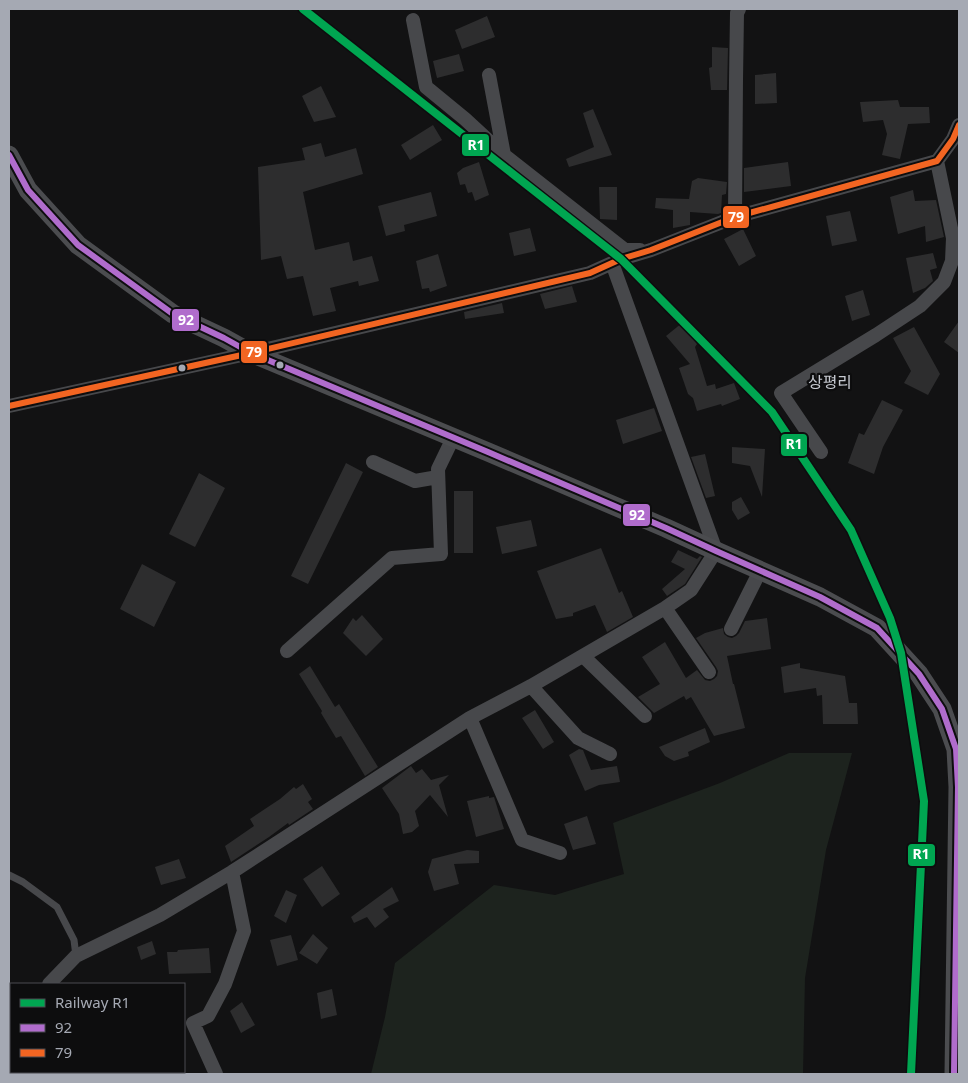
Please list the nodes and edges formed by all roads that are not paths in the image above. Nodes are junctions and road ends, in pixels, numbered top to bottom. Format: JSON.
{"nodes":[{"id":1,"x":739,"y":9,"type":"edge"},
{"id":2,"x":413,"y":20,"type":"dead end"},
{"id":3,"x":489,"y":76,"type":"dead end"},
{"id":4,"x":959,"y":125,"type":"edge"},
{"id":5,"x":9,"y":155,"type":"edge"},
{"id":6,"x":504,"y":155,"type":"junction"},
{"id":7,"x":938,"y":161,"type":"junction"},
{"id":8,"x":736,"y":217,"type":"junction"},
{"id":9,"x":651,"y":250,"type":"junction"},
{"id":10,"x":956,"y":262,"type":"edge"},
{"id":11,"x":612,"y":263,"type":"junction"},
{"id":12,"x":251,"y":353,"type":"junction"},
{"id":13,"x":9,"y":406,"type":"edge"},
{"id":14,"x":453,"y":438,"type":"junction"},
{"id":15,"x":821,"y":452,"type":"dead end"},
{"id":16,"x":373,"y":462,"type":"dead end"},
{"id":17,"x":438,"y":477,"type":"junction"},
{"id":18,"x":716,"y":551,"type":"junction"},
{"id":19,"x":760,"y":571,"type":"junction"},
{"id":20,"x":665,"y":608,"type":"junction"},
{"id":21,"x":731,"y":629,"type":"dead end"},
{"id":22,"x":287,"y":651,"type":"dead end"},
{"id":23,"x":583,"y":656,"type":"junction"},
{"id":24,"x":709,"y":672,"type":"dead end"},
{"id":25,"x":531,"y":686,"type":"junction"},
{"id":26,"x":645,"y":716,"type":"dead end"},
{"id":27,"x":470,"y":718,"type":"junction"},
{"id":28,"x":610,"y":754,"type":"dead end"},
{"id":29,"x":560,"y":853,"type":"dead end"},
{"id":30,"x":232,"y":872,"type":"junction"},
{"id":31,"x":9,"y":875,"type":"edge"},
{"id":32,"x":76,"y":956,"type":"junction"},
{"id":33,"x":50,"y":983,"type":"edge"},
{"id":34,"x":956,"y":1043,"type":"edge"},
{"id":35,"x":216,"y":1074,"type":"edge"},
{"id":36,"x":954,"y":1074,"type":"edge"}],
"edges":[{"from":1,"to":8,"type":"street"},
{"from":2,"to":6,"type":"street"},
{"from":3,"to":6,"type":"street"},
{"from":4,"to":7,"type":"street"},
{"from":5,"to":12,"type":"main road"},
{"from":6,"to":9,"type":"street"},
{"from":7,"to":8,"type":"street"},
{"from":7,"to":10,"type":"street"},
{"from":8,"to":9,"type":"street"},
{"from":9,"to":11,"type":"street"},
{"from":10,"to":15,"type":"street"},
{"from":11,"to":12,"type":"street"},
{"from":11,"to":18,"type":"street"},
{"from":12,"to":13,"type":"street"},
{"from":12,"to":14,"type":"main road"},
{"from":14,"to":17,"type":"street"},
{"from":14,"to":18,"type":"main road"},
{"from":16,"to":17,"type":"street"},
{"from":17,"to":22,"type":"street"},
{"from":18,"to":19,"type":"main road"},
{"from":18,"to":20,"type":"street"},
{"from":19,"to":21,"type":"street"},
{"from":19,"to":34,"type":"main road"},
{"from":20,"to":23,"type":"street"},
{"from":20,"to":24,"type":"street"},
{"from":23,"to":25,"type":"street"},
{"from":23,"to":26,"type":"street"},
{"from":25,"to":27,"type":"street"},
{"from":25,"to":28,"type":"street"},
{"from":27,"to":29,"type":"street"},
{"from":27,"to":30,"type":"street"},
{"from":30,"to":32,"type":"street"},
{"from":30,"to":35,"type":"street"},
{"from":31,"to":32,"type":"lane"},
{"from":32,"to":33,"type":"street"},
{"from":34,"to":36,"type":"main road"}]}
